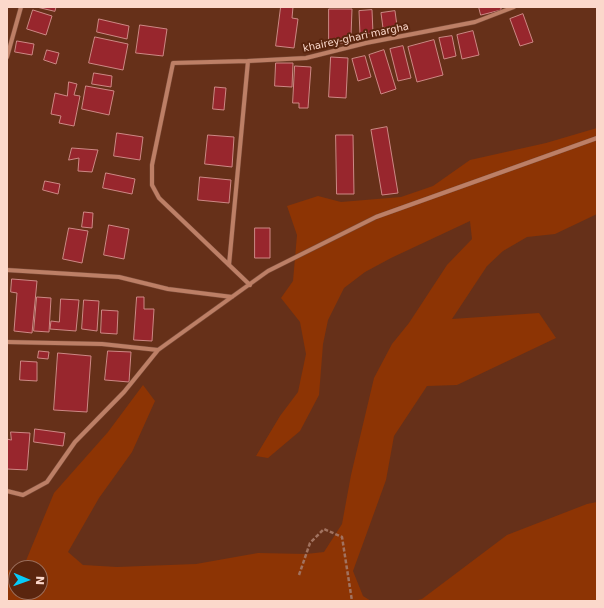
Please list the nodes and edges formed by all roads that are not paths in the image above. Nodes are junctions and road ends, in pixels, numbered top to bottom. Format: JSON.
{"nodes":[{"id":1,"x":21,"y":7,"type":"edge"},
{"id":2,"x":514,"y":7,"type":"edge"},
{"id":3,"x":7,"y":57,"type":"edge"},
{"id":4,"x":248,"y":61,"type":"junction"},
{"id":5,"x":597,"y":138,"type":"edge"},
{"id":6,"x":229,"y":265,"type":"junction"},
{"id":7,"x":7,"y":270,"type":"edge"},
{"id":8,"x":250,"y":285,"type":"junction"},
{"id":9,"x":232,"y":297,"type":"junction"},
{"id":10,"x":7,"y":342,"type":"edge"},
{"id":11,"x":158,"y":350,"type":"junction"},
{"id":12,"x":7,"y":491,"type":"edge"}],
"edges":[{"from":1,"to":3,"type":"street"},
{"from":2,"to":4,"type":"street","name":"khairey-ghari margha"},
{"from":4,"to":6,"type":"street"},
{"from":4,"to":6,"type":"street","name":"khairey-ghari margha"},
{"from":5,"to":8,"type":"street"},
{"from":6,"to":8,"type":"street"},
{"from":7,"to":9,"type":"street"},
{"from":8,"to":9,"type":"street"},
{"from":9,"to":11,"type":"street"},
{"from":10,"to":11,"type":"street"},
{"from":11,"to":12,"type":"street"}]}
